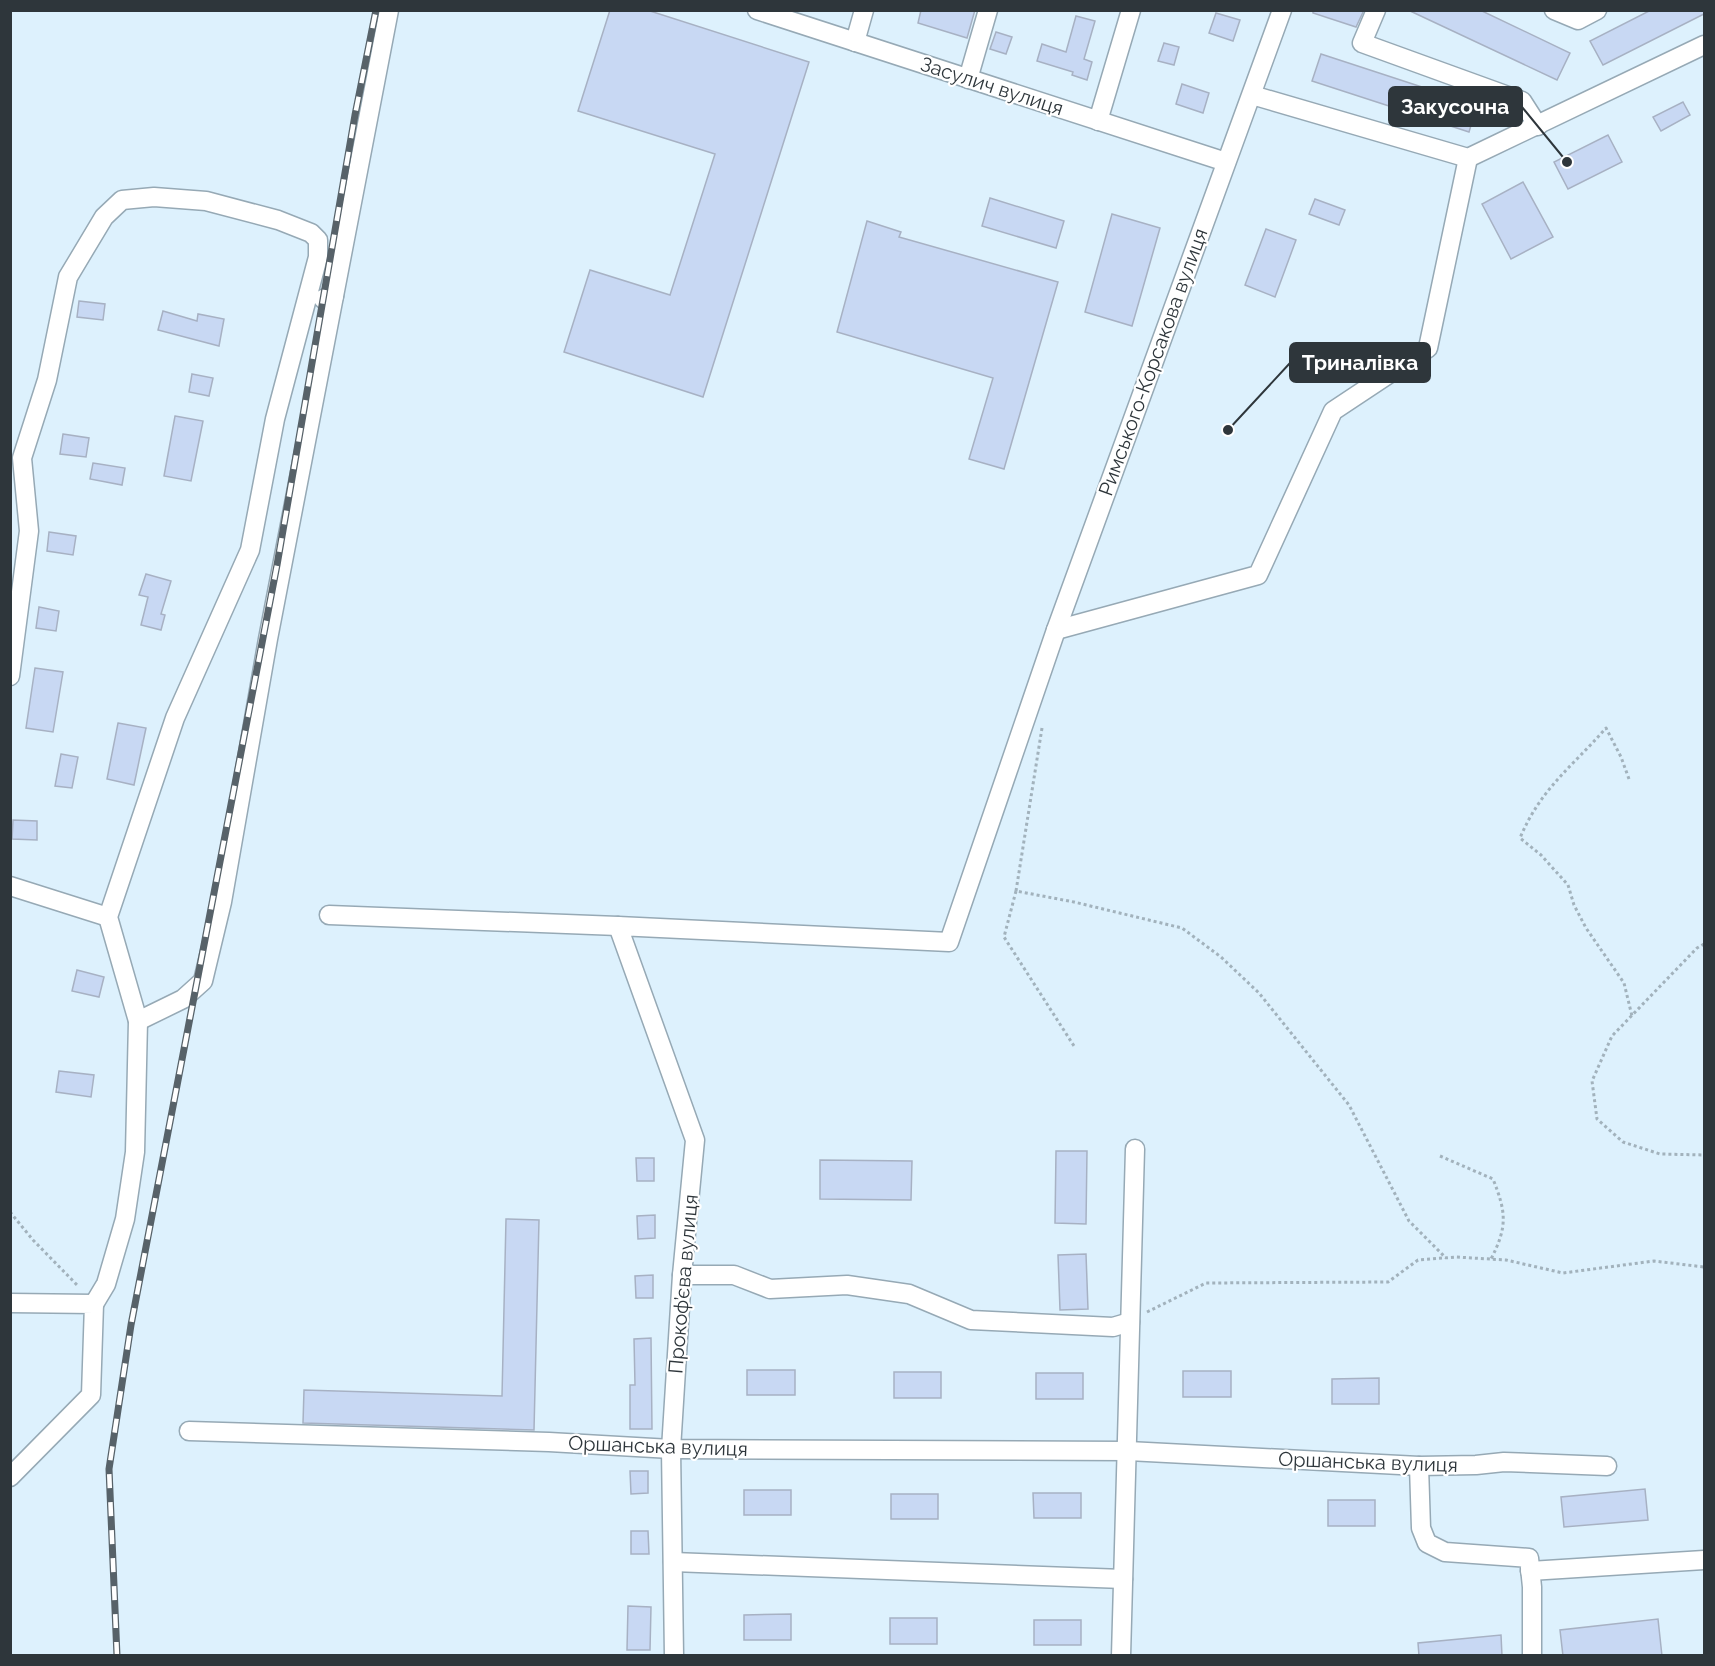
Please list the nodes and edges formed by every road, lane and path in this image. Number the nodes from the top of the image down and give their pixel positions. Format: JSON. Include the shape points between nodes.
{"nodes":[{"id":1,"x":389,"y":10,"type":"edge"},
{"id":2,"x":757,"y":10,"type":"edge"},
{"id":3,"x":864,"y":10,"type":"edge"},
{"id":4,"x":988,"y":10,"type":"edge"},
{"id":5,"x":1131,"y":10,"type":"edge"},
{"id":6,"x":1282,"y":10,"type":"edge"},
{"id":7,"x":1376,"y":10,"type":"edge"},
{"id":8,"x":1554,"y":10,"type":"edge"},
{"id":9,"x":1597,"y":10,"type":"edge"},
{"id":10,"x":855,"y":42,"type":"junction"},
{"id":11,"x":1704,"y":45,"type":"edge"},
{"id":12,"x":968,"y":79,"type":"junction"},
{"id":13,"x":1252,"y":95,"type":"junction"},
{"id":14,"x":1098,"y":121,"type":"junction"},
{"id":15,"x":1538,"y":126,"type":"junction"},
{"id":16,"x":1468,"y":158,"type":"junction"},
{"id":17,"x":1226,"y":162,"type":"junction"},
{"id":18,"x":334,"y":296,"type":"junction"},
{"id":19,"x":307,"y":304,"type":"junction"},
{"id":20,"x":1056,"y":630,"type":"junction"},
{"id":21,"x":10,"y":676,"type":"edge"},
{"id":22,"x":1044,"y":719,"type":"dead end"},
{"id":23,"x":1629,"y":779,"type":"dead end"},
{"id":24,"x":10,"y":886,"type":"edge"},
{"id":25,"x":1016,"y":891,"type":"junction"},
{"id":26,"x":329,"y":915,"type":"dead end"},
{"id":27,"x":108,"y":917,"type":"junction"},
{"id":28,"x":618,"y":926,"type":"junction"},
{"id":29,"x":1704,"y":944,"type":"edge"},
{"id":30,"x":1632,"y":1016,"type":"junction"},
{"id":31,"x":138,"y":1021,"type":"junction"},
{"id":32,"x":1074,"y":1046,"type":"dead end"},
{"id":33,"x":1135,"y":1149,"type":"dead end"},
{"id":34,"x":1704,"y":1155,"type":"edge"},
{"id":35,"x":1440,"y":1156,"type":"dead end"},
{"id":36,"x":10,"y":1212,"type":"edge"},
{"id":37,"x":1446,"y":1258,"type":"junction"},
{"id":38,"x":1491,"y":1259,"type":"junction"},
{"id":39,"x":1704,"y":1267,"type":"edge"},
{"id":40,"x":682,"y":1275,"type":"junction"},
{"id":41,"x":10,"y":1303,"type":"edge"},
{"id":42,"x":94,"y":1304,"type":"junction"},
{"id":43,"x":1130,"y":1322,"type":"junction"},
{"id":44,"x":189,"y":1431,"type":"dead end"},
{"id":45,"x":670,"y":1449,"type":"junction"},
{"id":46,"x":1128,"y":1451,"type":"junction"},
{"id":47,"x":1419,"y":1466,"type":"junction"},
{"id":48,"x":1607,"y":1466,"type":"dead end"},
{"id":49,"x":10,"y":1477,"type":"edge"},
{"id":50,"x":1704,"y":1560,"type":"edge"},
{"id":51,"x":673,"y":1562,"type":"junction"},
{"id":52,"x":1530,"y":1571,"type":"junction"},
{"id":53,"x":1123,"y":1579,"type":"junction"},
{"id":54,"x":674,"y":1656,"type":"edge"},
{"id":55,"x":1121,"y":1656,"type":"edge"},
{"id":56,"x":1532,"y":1656,"type":"edge"}],
"edges":[{"from":1,"to":18,"type":"street"},
{"from":2,"to":10,"type":"street","name":"Засулич вулиця"},
{"from":3,"to":10,"type":"street"},
{"from":4,"to":12,"type":"street"},
{"from":5,"to":14,"type":"street"},
{"from":6,"to":13,"type":"street","name":"Римського-Корсакова вулиця"},
{"from":7,"to":15,"type":"street","via":[[1362,43],[1522,101]]},
{"from":8,"to":9,"type":"street","via":[[1578,20]]},
{"from":10,"to":12,"type":"street","name":"Засулич вулиця"},
{"from":11,"to":15,"type":"street"},
{"from":12,"to":14,"type":"street","name":"Засулич вулиця"},
{"from":13,"to":16,"type":"street"},
{"from":13,"to":17,"type":"street","name":"Римського-Корсакова вулиця"},
{"from":14,"to":17,"type":"street","name":"Засулич вулиця"},
{"from":15,"to":16,"type":"street"},
{"from":16,"to":20,"type":"street","via":[[1428,348],[1334,411],[1258,575]]},
{"from":17,"to":20,"type":"street","name":"Римського-Корсакова вулиця"},
{"from":18,"to":19,"type":"street"},
{"from":18,"to":31,"type":"street","via":[[222,902],[203,981],[183,999]]},
{"from":19,"to":21,"type":"street","via":[[318,257],[318,240],[311,233],[206,201],[154,197],[122,200],[104,217],[68,276],[47,380],[22,458],[29,531]]},
{"from":19,"to":27,"type":"street","via":[[275,419],[250,550],[175,718]]},
{"from":20,"to":28,"type":"street","name":"Римського-Корсакова вулиця","via":[[949,942]]},
{"from":22,"to":25,"type":"path"},
{"from":23,"to":30,"type":"path","via":[[1606,728],[1561,773],[1532,811],[1520,838],[1568,885],[1586,928],[1624,983]]},
{"from":24,"to":27,"type":"street"},
{"from":25,"to":32,"type":"path","via":[[1004,937]]},
{"from":25,"to":37,"type":"path","via":[[1182,928],[1221,957],[1259,993],[1349,1105],[1409,1221]]},
{"from":26,"to":28,"type":"street"},
{"from":27,"to":31,"type":"street"},
{"from":28,"to":40,"type":"street","name":"Прокоф’єва вулиця","via":[[695,1140]]},
{"from":29,"to":30,"type":"path"},
{"from":30,"to":34,"type":"path","via":[[1611,1036],[1592,1081],[1598,1119],[1623,1142],[1660,1154]]},
{"from":31,"to":42,"type":"street","via":[[135,1152],[125,1219],[106,1284]]},
{"from":33,"to":43,"type":"street"},
{"from":35,"to":38,"type":"path","via":[[1493,1179],[1504,1206],[1501,1238]]},
{"from":36,"to":42,"type":"path"},
{"from":37,"to":38,"type":"path"},
{"from":37,"to":43,"type":"path","via":[[1418,1260],[1388,1282],[1206,1283]]},
{"from":38,"to":39,"type":"path","via":[[1563,1274],[1654,1261]]},
{"from":40,"to":43,"type":"street","via":[[734,1275],[770,1289],[847,1285],[909,1294],[971,1320],[1113,1327]]},
{"from":40,"to":45,"type":"street","name":"Прокоф’єва вулиця"},
{"from":41,"to":42,"type":"street"},
{"from":42,"to":49,"type":"street","via":[[91,1395]]},
{"from":43,"to":46,"type":"street"},
{"from":44,"to":45,"type":"street","name":"Оршанська вулиця"},
{"from":45,"to":46,"type":"street","name":"Оршанська вулиця"},
{"from":45,"to":51,"type":"street","name":"Прокоф’єва вулиця"},
{"from":46,"to":47,"type":"street","name":"Оршанська вулиця"},
{"from":46,"to":53,"type":"street"},
{"from":47,"to":48,"type":"street","name":"Оршанська вулиця","via":[[1504,1462]]},
{"from":47,"to":52,"type":"street","via":[[1421,1528],[1427,1543],[1445,1552],[1529,1558]]},
{"from":50,"to":52,"type":"street"},
{"from":51,"to":53,"type":"street"},
{"from":51,"to":54,"type":"street","name":"Прокоф’єва вулиця"},
{"from":52,"to":56,"type":"street"},
{"from":53,"to":55,"type":"street"}]}
